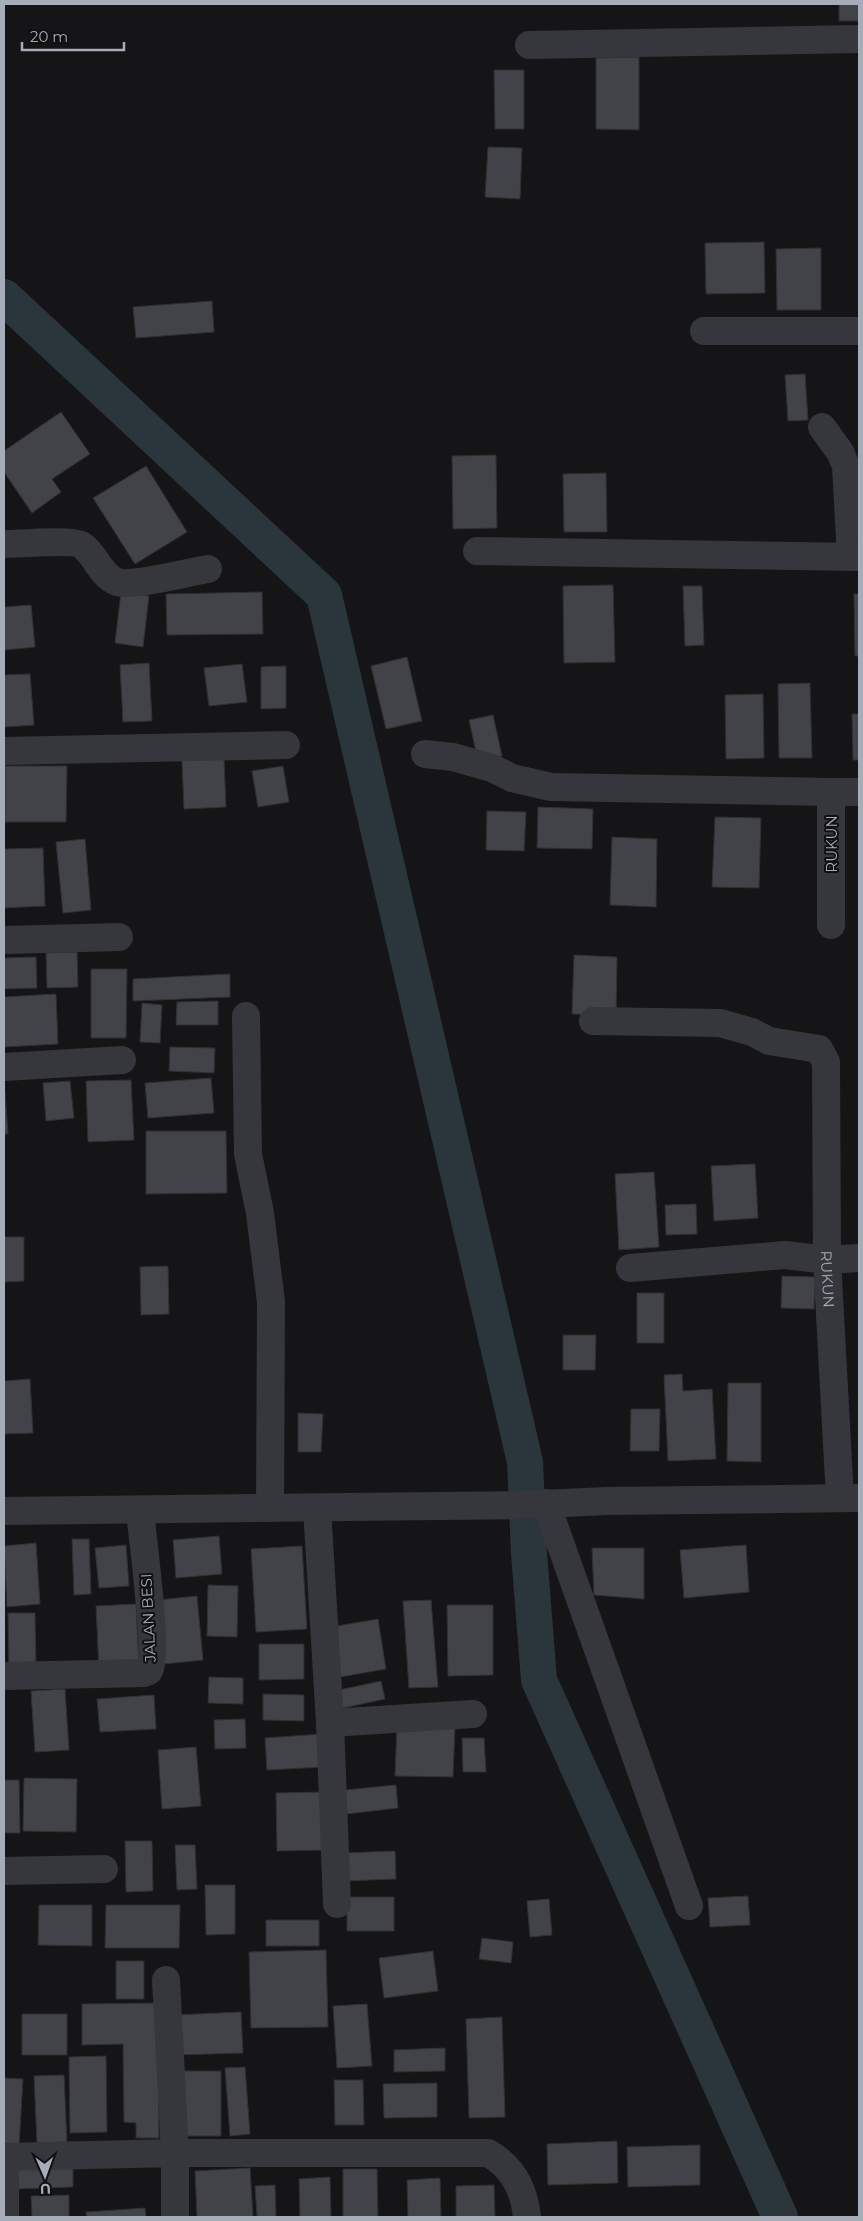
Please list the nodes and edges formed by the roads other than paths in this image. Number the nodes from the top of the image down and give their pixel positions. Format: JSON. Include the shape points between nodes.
{"nodes":[{"id":1,"x":859,"y":39,"type":"edge"},
{"id":2,"x":529,"y":45,"type":"dead end"},
{"id":3,"x":704,"y":331,"type":"dead end"},
{"id":4,"x":859,"y":331,"type":"edge"},
{"id":5,"x":822,"y":427,"type":"dead end"},
{"id":6,"x":4,"y":544,"type":"edge"},
{"id":7,"x":477,"y":551,"type":"dead end"},
{"id":8,"x":855,"y":557,"type":"edge"},
{"id":9,"x":208,"y":569,"type":"dead end"},
{"id":10,"x":286,"y":745,"type":"dead end"},
{"id":11,"x":4,"y":751,"type":"edge"},
{"id":12,"x":424,"y":754,"type":"dead end"},
{"id":13,"x":831,"y":792,"type":"junction"},
{"id":14,"x":859,"y":792,"type":"edge"},
{"id":15,"x":831,"y":925,"type":"dead end"},
{"id":16,"x":119,"y":937,"type":"dead end"},
{"id":17,"x":4,"y":940,"type":"edge"},
{"id":18,"x":246,"y":1016,"type":"dead end"},
{"id":19,"x":593,"y":1021,"type":"dead end"},
{"id":20,"x":122,"y":1060,"type":"dead end"},
{"id":21,"x":4,"y":1068,"type":"edge"},
{"id":22,"x":859,"y":1258,"type":"edge"},
{"id":23,"x":827,"y":1260,"type":"junction"},
{"id":24,"x":630,"y":1268,"type":"dead end"},
{"id":25,"x":850,"y":1498,"type":"edge"},
{"id":26,"x":536,"y":1504,"type":"junction"},
{"id":27,"x":270,"y":1508,"type":"junction"},
{"id":28,"x":317,"y":1508,"type":"junction"},
{"id":29,"x":140,"y":1510,"type":"junction"},
{"id":30,"x":4,"y":1511,"type":"edge"},
{"id":31,"x":4,"y":1676,"type":"edge"},
{"id":32,"x":473,"y":1714,"type":"dead end"},
{"id":33,"x":330,"y":1723,"type":"junction"},
{"id":34,"x":104,"y":1869,"type":"dead end"},
{"id":35,"x":4,"y":1871,"type":"edge"},
{"id":36,"x":337,"y":1904,"type":"dead end"},
{"id":37,"x":689,"y":1906,"type":"dead end"},
{"id":38,"x":166,"y":1980,"type":"dead end"},
{"id":39,"x":175,"y":2154,"type":"junction"},
{"id":40,"x":4,"y":2156,"type":"edge"},
{"id":41,"x":5,"y":2217,"type":"edge"},
{"id":42,"x":175,"y":2217,"type":"edge"},
{"id":43,"x":527,"y":2217,"type":"edge"}],
"edges":[{"from":1,"to":2,"type":"street"},
{"from":3,"to":4,"type":"street"},
{"from":5,"to":8,"type":"street","via":[[846,466]]},
{"from":6,"to":9,"type":"street","via":[[75,542],[88,550],[108,577],[118,582],[131,583]]},
{"from":7,"to":8,"type":"street"},
{"from":10,"to":11,"type":"street"},
{"from":12,"to":13,"type":"street","via":[[452,757],[492,768],[512,778],[551,787]]},
{"from":13,"to":14,"type":"street"},
{"from":13,"to":15,"type":"street","name":"RUKUN"},
{"from":16,"to":17,"type":"street"},
{"from":18,"to":27,"type":"street","via":[[248,1154],[260,1213],[271,1302]]},
{"from":19,"to":23,"type":"street","name":"RUKUN","via":[[720,1023],[752,1032],[769,1041],[819,1049],[826,1062]]},
{"from":20,"to":21,"type":"street"},
{"from":22,"to":23,"type":"street"},
{"from":23,"to":24,"type":"street","via":[[785,1255]]},
{"from":23,"to":25,"type":"street","name":"RUKUN"},
{"from":25,"to":26,"type":"street"},
{"from":26,"to":28,"type":"street"},
{"from":26,"to":37,"type":"street"},
{"from":27,"to":28,"type":"street"},
{"from":27,"to":29,"type":"street"},
{"from":28,"to":33,"type":"street"},
{"from":29,"to":30,"type":"street"},
{"from":29,"to":31,"type":"street","name":"JALAN BESI","via":[[150,1616],[152,1658],[149,1671]]},
{"from":32,"to":33,"type":"street"},
{"from":33,"to":36,"type":"street"},
{"from":34,"to":35,"type":"street"},
{"from":38,"to":39,"type":"street"},
{"from":39,"to":40,"type":"street"},
{"from":39,"to":42,"type":"street"},
{"from":39,"to":43,"type":"street","via":[[488,2153],[502,2161],[515,2177]]},
{"from":40,"to":41,"type":"street"}]}
